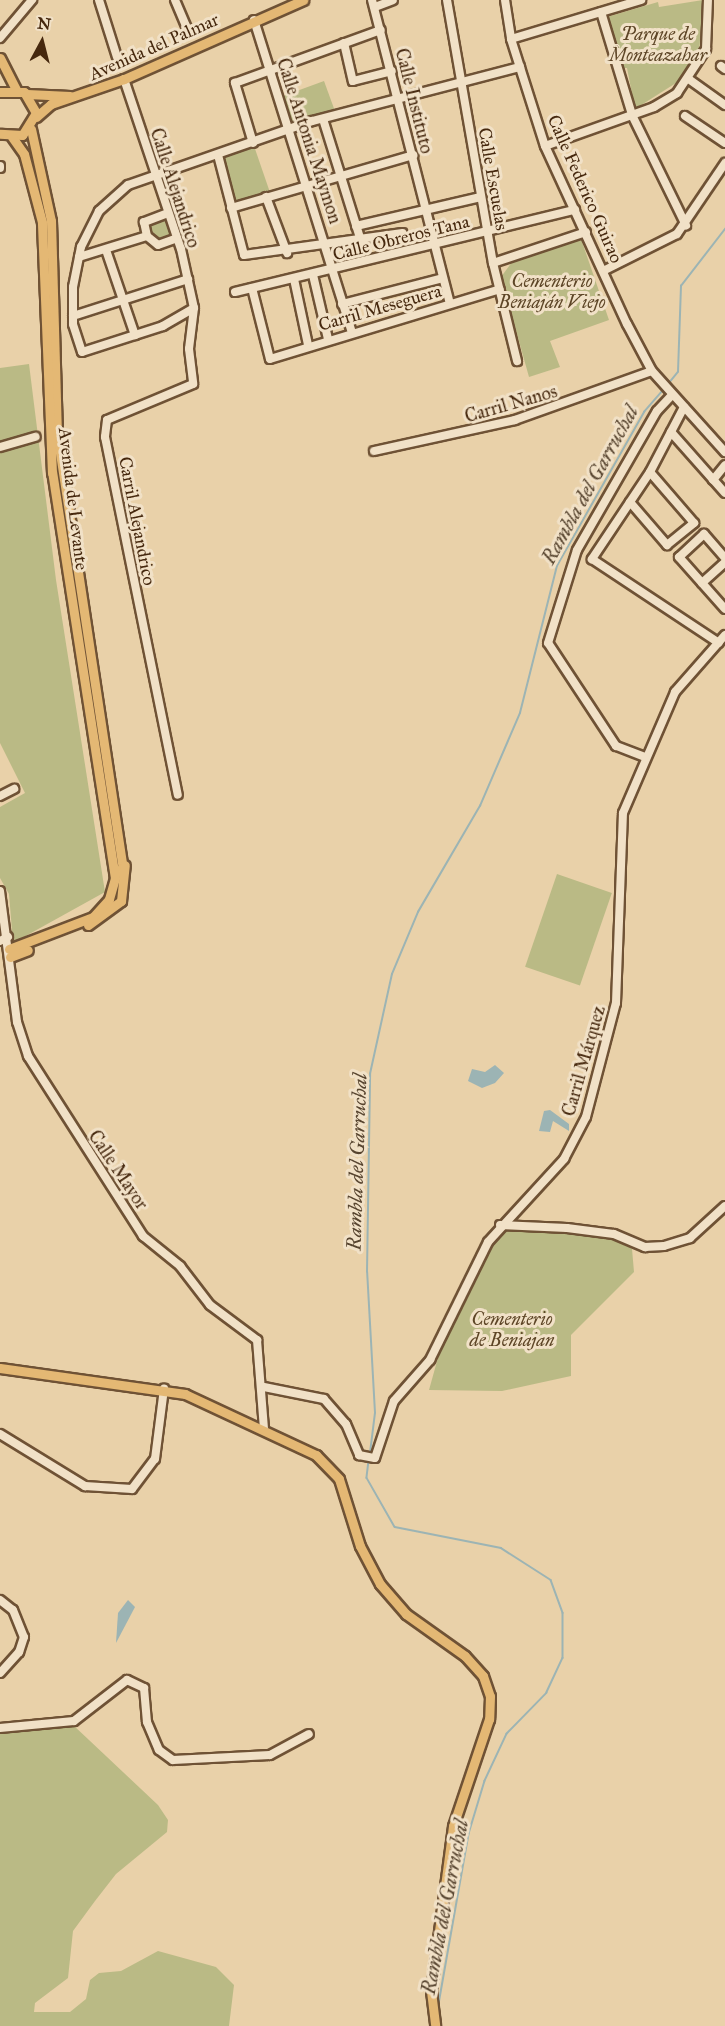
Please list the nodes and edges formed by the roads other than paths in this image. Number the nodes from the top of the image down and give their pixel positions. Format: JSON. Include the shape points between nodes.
{"nodes":[{"id":1,"x":32,"y":0,"type":"edge"},
{"id":2,"x":99,"y":0,"type":"edge"},
{"id":3,"x":176,"y":0,"type":"edge"},
{"id":4,"x":303,"y":0,"type":"edge"},
{"id":5,"x":393,"y":0,"type":"edge"},
{"id":6,"x":447,"y":0,"type":"edge"},
{"id":7,"x":505,"y":0,"type":"edge"},
{"id":8,"x":641,"y":0,"type":"edge"},
{"id":9,"x":708,"y":0,"type":"edge"},
{"id":10,"x":374,"y":4,"type":"edge"},
{"id":11,"x":601,"y":12,"type":"junction"},
{"id":12,"x":254,"y":20,"type":"junction"},
{"id":13,"x":187,"y":28,"type":"dead end"},
{"id":14,"x":381,"y":30,"type":"junction"},
{"id":15,"x":0,"y":38,"type":"edge"},
{"id":16,"x":511,"y":39,"type":"junction"},
{"id":17,"x":344,"y":43,"type":"junction"},
{"id":18,"x":117,"y":57,"type":"dead end"},
{"id":19,"x":0,"y":58,"type":"edge"},
{"id":20,"x":520,"y":67,"type":"junction"},
{"id":21,"x":270,"y":68,"type":"junction"},
{"id":22,"x":392,"y":71,"type":"junction"},
{"id":23,"x":124,"y":80,"type":"junction"},
{"id":24,"x":690,"y":80,"type":"junction"},
{"id":25,"x":461,"y":83,"type":"junction"},
{"id":26,"x":16,"y":89,"type":"junction"},
{"id":27,"x":0,"y":92,"type":"edge"},
{"id":28,"x":27,"y":94,"type":"junction"},
{"id":29,"x":84,"y":95,"type":"junction"},
{"id":30,"x":398,"y":99,"type":"junction"},
{"id":31,"x":725,"y":105,"type":"edge"},
{"id":32,"x":632,"y":116,"type":"junction"},
{"id":33,"x":685,"y":116,"type":"dead end"},
{"id":34,"x":36,"y":117,"type":"junction"},
{"id":35,"x":323,"y":119,"type":"junction"},
{"id":36,"x":31,"y":129,"type":"junction"},
{"id":37,"x":289,"y":129,"type":"junction"},
{"id":38,"x":4,"y":135,"type":"edge"},
{"id":39,"x":253,"y":143,"type":"junction"},
{"id":40,"x":725,"y":143,"type":"edge"},
{"id":41,"x":545,"y":146,"type":"junction"},
{"id":42,"x":218,"y":155,"type":"junction"},
{"id":43,"x":413,"y":155,"type":"junction"},
{"id":44,"x":725,"y":163,"type":"edge"},
{"id":45,"x":340,"y":175,"type":"junction"},
{"id":46,"x":154,"y":176,"type":"junction"},
{"id":47,"x":307,"y":185,"type":"junction"},
{"id":48,"x":266,"y":197,"type":"junction"},
{"id":49,"x":481,"y":197,"type":"junction"},
{"id":50,"x":231,"y":208,"type":"junction"},
{"id":51,"x":426,"y":209,"type":"junction"},
{"id":52,"x":575,"y":210,"type":"junction"},
{"id":53,"x":168,"y":213,"type":"junction"},
{"id":54,"x":686,"y":225,"type":"junction"},
{"id":55,"x":356,"y":226,"type":"junction"},
{"id":56,"x":488,"y":231,"type":"junction"},
{"id":57,"x":585,"y":232,"type":"junction"},
{"id":58,"x":402,"y":233,"type":"dead end"},
{"id":59,"x":147,"y":236,"type":"junction"},
{"id":60,"x":177,"y":238,"type":"junction"},
{"id":61,"x":361,"y":241,"type":"junction"},
{"id":62,"x":435,"y":244,"type":"junction"},
{"id":63,"x":326,"y":246,"type":"junction"},
{"id":64,"x":106,"y":250,"type":"junction"},
{"id":65,"x":287,"y":253,"type":"junction"},
{"id":66,"x":79,"y":257,"type":"junction"},
{"id":67,"x":494,"y":263,"type":"junction"},
{"id":68,"x":605,"y":270,"type":"junction"},
{"id":69,"x":332,"y":271,"type":"junction"},
{"id":70,"x":313,"y":275,"type":"junction"},
{"id":71,"x":443,"y":278,"type":"junction"},
{"id":72,"x":188,"y":279,"type":"junction"},
{"id":73,"x":294,"y":279,"type":"junction"},
{"id":74,"x":252,"y":288,"type":"junction"},
{"id":75,"x":500,"y":289,"type":"junction"},
{"id":76,"x":235,"y":292,"type":"dead end"},
{"id":77,"x":122,"y":301,"type":"junction"},
{"id":78,"x":450,"y":303,"type":"junction"},
{"id":79,"x":342,"y":304,"type":"junction"},
{"id":80,"x":194,"y":308,"type":"junction"},
{"id":81,"x":74,"y":316,"type":"junction"},
{"id":82,"x":352,"y":333,"type":"junction"},
{"id":83,"x":135,"y":335,"type":"junction"},
{"id":84,"x":328,"y":339,"type":"junction"},
{"id":85,"x":308,"y":345,"type":"junction"},
{"id":86,"x":518,"y":361,"type":"dead end"},
{"id":87,"x":652,"y":371,"type":"junction"},
{"id":88,"x":672,"y":395,"type":"junction"},
{"id":89,"x":684,"y":407,"type":"junction"},
{"id":90,"x":671,"y":432,"type":"junction"},
{"id":91,"x":36,"y":437,"type":"dead end"},
{"id":92,"x":0,"y":447,"type":"edge"},
{"id":93,"x":374,"y":451,"type":"dead end"},
{"id":94,"x":725,"y":452,"type":"edge"},
{"id":95,"x":725,"y":465,"type":"edge"},
{"id":96,"x":650,"y":472,"type":"junction"},
{"id":97,"x":713,"y":480,"type":"junction"},
{"id":98,"x":725,"y":493,"type":"edge"},
{"id":99,"x":630,"y":502,"type":"junction"},
{"id":100,"x":725,"y":558,"type":"edge"},
{"id":101,"x":725,"y":562,"type":"edge"},
{"id":102,"x":702,"y":583,"type":"junction"},
{"id":103,"x":725,"y":609,"type":"edge"},
{"id":104,"x":725,"y":636,"type":"edge"},
{"id":105,"x":719,"y":643,"type":"junction"},
{"id":106,"x":645,"y":757,"type":"junction"},
{"id":107,"x":14,"y":789,"type":"dead end"},
{"id":108,"x":178,"y":795,"type":"dead end"},
{"id":109,"x":0,"y":796,"type":"edge"},
{"id":110,"x":118,"y":840,"type":"junction"},
{"id":111,"x":114,"y":868,"type":"junction"},
{"id":112,"x":0,"y":892,"type":"edge"},
{"id":113,"x":8,"y":937,"type":"junction"},
{"id":114,"x":0,"y":941,"type":"edge"},
{"id":115,"x":10,"y":953,"type":"junction"},
{"id":116,"x":725,"y":1206,"type":"edge"},
{"id":117,"x":500,"y":1225,"type":"junction"},
{"id":118,"x":0,"y":1368,"type":"edge"},
{"id":119,"x":264,"y":1387,"type":"junction"},
{"id":120,"x":164,"y":1389,"type":"junction"},
{"id":121,"x":264,"y":1429,"type":"junction"},
{"id":122,"x":0,"y":1434,"type":"edge"},
{"id":123,"x":0,"y":1600,"type":"edge"},
{"id":124,"x":0,"y":1673,"type":"edge"},
{"id":125,"x":0,"y":1728,"type":"edge"},
{"id":126,"x":309,"y":1734,"type":"dead end"},
{"id":127,"x":435,"y":2026,"type":"edge"}],
"edges":[{"from":1,"to":15,"type":"street"},
{"from":2,"to":18,"type":"street"},
{"from":3,"to":13,"type":"street"},
{"from":4,"to":12,"type":"main road","name":"Avenida del Palmar"},
{"from":5,"to":10,"type":"street"},
{"from":6,"to":25,"type":"street","name":"Calle Escuelas"},
{"from":7,"to":16,"type":"street","name":"Calle Federico Guirao"},
{"from":8,"to":11,"type":"street"},
{"from":9,"to":24,"type":"street","via":[[708,40]]},
{"from":10,"to":14,"type":"street","name":"Calle Instituto"},
{"from":11,"to":16,"type":"street"},
{"from":11,"to":32,"type":"street"},
{"from":12,"to":21,"type":"street","name":"Calle Antonia Maymon"},
{"from":12,"to":23,"type":"main road","name":"Avenida del Palmar"},
{"from":14,"to":17,"type":"street"},
{"from":14,"to":22,"type":"street","name":"Calle Instituto"},
{"from":16,"to":20,"type":"street","name":"Calle Federico Guirao"},
{"from":17,"to":21,"type":"street"},
{"from":17,"to":22,"type":"street","via":[[353,81]]},
{"from":19,"to":26,"type":"main road"},
{"from":20,"to":25,"type":"street"},
{"from":20,"to":41,"type":"street","name":"Calle Federico Guirao"},
{"from":21,"to":37,"type":"street","name":"Calle Antonia Maymon"},
{"from":21,"to":39,"type":"street","via":[[235,83]]},
{"from":22,"to":30,"type":"street","name":"Calle Instituto"},
{"from":23,"to":29,"type":"main road","name":"Avenida del Palmar"},
{"from":23,"to":46,"type":"street","name":"Calle Alejandrico"},
{"from":24,"to":31,"type":"street"},
{"from":24,"to":32,"type":"street","via":[[662,104]]},
{"from":25,"to":30,"type":"street"},
{"from":25,"to":49,"type":"street","name":"Calle Escuelas"},
{"from":26,"to":27,"type":"main road"},
{"from":26,"to":28,"type":"main road"},
{"from":28,"to":29,"type":"main road","name":"Avenida del Palmar"},
{"from":28,"to":34,"type":"main road"},
{"from":29,"to":34,"type":"main road","name":"Avenida del Palmar","via":[[51,104]]},
{"from":30,"to":35,"type":"street"},
{"from":30,"to":43,"type":"street","name":"Calle Instituto"},
{"from":32,"to":41,"type":"street"},
{"from":32,"to":54,"type":"street"},
{"from":33,"to":40,"type":"street"},
{"from":34,"to":36,"type":"main road"},
{"from":35,"to":37,"type":"street"},
{"from":35,"to":45,"type":"street"},
{"from":36,"to":38,"type":"main road"},
{"from":36,"to":110,"type":"main road","name":"Avenida de Levante","via":[[51,221],[62,482]]},
{"from":37,"to":39,"type":"street"},
{"from":37,"to":47,"type":"street","name":"Calle Antonia Maymon"},
{"from":38,"to":111,"type":"main road","name":"Avenida de Levante","via":[[24,154],[42,222],[52,473]]},
{"from":39,"to":42,"type":"street"},
{"from":41,"to":52,"type":"street","name":"Calle Federico Guirao"},
{"from":42,"to":46,"type":"street"},
{"from":42,"to":50,"type":"street"},
{"from":43,"to":45,"type":"street"},
{"from":43,"to":51,"type":"street","name":"Calle Instituto"},
{"from":44,"to":54,"type":"street"},
{"from":45,"to":47,"type":"street"},
{"from":45,"to":55,"type":"street"},
{"from":46,"to":53,"type":"street","name":"Calle Alejandrico"},
{"from":46,"to":66,"type":"street","via":[[128,185],[99,212]]},
{"from":47,"to":48,"type":"street"},
{"from":47,"to":63,"type":"street","name":"Calle Antonia Maymon"},
{"from":48,"to":50,"type":"street"},
{"from":48,"to":65,"type":"street"},
{"from":49,"to":51,"type":"street"},
{"from":49,"to":56,"type":"street","name":"Calle Escuelas"},
{"from":50,"to":65,"type":"street","via":[[244,255]]},
{"from":51,"to":55,"type":"street"},
{"from":51,"to":62,"type":"street","name":"Calle Instituto"},
{"from":52,"to":56,"type":"street","name":"Calle Obreros Tana"},
{"from":52,"to":57,"type":"street","name":"Calle Federico Guirao"},
{"from":53,"to":59,"type":"street","via":[[144,222]]},
{"from":53,"to":60,"type":"street","name":"Calle Alejandrico"},
{"from":54,"to":68,"type":"street","via":[[664,244]]},
{"from":55,"to":61,"type":"street"},
{"from":56,"to":62,"type":"street","name":"Calle Obreros Tana"},
{"from":56,"to":67,"type":"street","name":"Calle Escuelas"},
{"from":57,"to":67,"type":"street"},
{"from":57,"to":68,"type":"street","name":"Calle Federico Guirao"},
{"from":58,"to":61,"type":"street"},
{"from":59,"to":60,"type":"street","via":[[158,245]]},
{"from":59,"to":64,"type":"street"},
{"from":60,"to":72,"type":"street","name":"Calle Alejandrico"},
{"from":61,"to":63,"type":"street"},
{"from":62,"to":69,"type":"street","name":"Calle Obreros Tana"},
{"from":62,"to":71,"type":"street","name":"Calle Instituto"},
{"from":63,"to":65,"type":"street"},
{"from":63,"to":69,"type":"street","name":"Calle Antonia Maymon"},
{"from":64,"to":66,"type":"street"},
{"from":64,"to":77,"type":"street"},
{"from":66,"to":81,"type":"street"},
{"from":67,"to":75,"type":"street","name":"Calle Escuelas"},
{"from":68,"to":87,"type":"street","name":"Calle Federico Guirao"},
{"from":69,"to":70,"type":"street","name":"Calle Obreros Tana"},
{"from":69,"to":79,"type":"street","name":"Calle Antonia Maymon"},
{"from":70,"to":73,"type":"street","name":"Calle Obreros Tana"},
{"from":70,"to":84,"type":"street"},
{"from":71,"to":78,"type":"street","name":"Calle Instituto"},
{"from":71,"to":79,"type":"street"},
{"from":72,"to":77,"type":"street"},
{"from":72,"to":80,"type":"street","name":"Calle Alejandrico"},
{"from":73,"to":74,"type":"street","name":"Calle Obreros Tana"},
{"from":73,"to":85,"type":"street"},
{"from":74,"to":76,"type":"street","name":"Calle Obreros Tana"},
{"from":74,"to":85,"type":"street","name":"Carril Meseguera","via":[[270,359]]},
{"from":75,"to":78,"type":"street","name":"Carril Meseguera"},
{"from":75,"to":86,"type":"street","name":"Calle Escuelas"},
{"from":77,"to":81,"type":"street"},
{"from":77,"to":83,"type":"street"},
{"from":78,"to":82,"type":"street","name":"Carril Meseguera"},
{"from":79,"to":82,"type":"street","name":"Calle Antonia Maymon"},
{"from":80,"to":83,"type":"street"},
{"from":80,"to":108,"type":"street","name":"Carril Alejandrico","via":[[189,349],[193,384],[107,420],[105,437]]},
{"from":81,"to":83,"type":"street","via":[[82,352]]},
{"from":82,"to":84,"type":"street","name":"Carril Meseguera"},
{"from":84,"to":85,"type":"street","name":"Carril Meseguera"},
{"from":87,"to":88,"type":"street","name":"Calle Federico Guirao"},
{"from":87,"to":93,"type":"street","name":"Carril Nanos","via":[[515,420]]},
{"from":88,"to":89,"type":"street","name":"Calle Federico Guirao"},
{"from":88,"to":106,"type":"street","via":[[657,411],[577,550],[548,643],[616,746]]},
{"from":89,"to":90,"type":"street"},
{"from":89,"to":94,"type":"street","name":"Calle Federico Guirao"},
{"from":90,"to":96,"type":"street"},
{"from":90,"to":97,"type":"street"},
{"from":91,"to":92,"type":"street"},
{"from":95,"to":97,"type":"street"},
{"from":96,"to":99,"type":"street"},
{"from":96,"to":99,"type":"street","via":[[694,523],[667,545]]},
{"from":97,"to":98,"type":"street"},
{"from":99,"to":105,"type":"street","via":[[592,559]]},
{"from":100,"to":102,"type":"street","via":[[704,534],[679,557]]},
{"from":101,"to":102,"type":"street"},
{"from":102,"to":103,"type":"street"},
{"from":104,"to":105,"type":"street","name":"Carril Márquez"},
{"from":105,"to":106,"type":"street","name":"Carril Márquez","via":[[675,692]]},
{"from":106,"to":117,"type":"street","name":"Carril Márquez","via":[[623,813],[616,1003],[586,1117],[564,1159]]},
{"from":107,"to":109,"type":"street"},
{"from":110,"to":111,"type":"main road","name":"Avenida de Levante","via":[[123,868],[118,872]]},
{"from":110,"to":115,"type":"main road","name":"Avenida de Levante","via":[[127,882],[116,909]]},
{"from":111,"to":115,"type":"main road","name":"Avenida de Levante","via":[[112,893],[98,913]]},
{"from":112,"to":113,"type":"street","name":"Calle Mayor"},
{"from":113,"to":114,"type":"street"},
{"from":113,"to":115,"type":"street","name":"Calle Mayor"},
{"from":115,"to":119,"type":"street","name":"Calle Mayor","via":[[20,1038],[42,1082],[143,1236],[180,1266],[210,1305],[253,1335]]},
{"from":116,"to":117,"type":"street","via":[[690,1238],[654,1246],[614,1234]]},
{"from":117,"to":119,"type":"street","name":"Carril Márquez","via":[[430,1360],[394,1401],[375,1458],[364,1459],[336,1409],[324,1399]]},
{"from":118,"to":120,"type":"main road"},
{"from":119,"to":121,"type":"street","name":"Calle Mayor"},
{"from":120,"to":121,"type":"main road"},
{"from":120,"to":122,"type":"street","via":[[155,1460],[132,1489],[85,1486]]},
{"from":121,"to":127,"type":"main road","via":[[331,1466],[380,1584],[406,1614],[465,1656],[488,1687],[489,1719],[453,1826],[433,2006]]},
{"from":123,"to":124,"type":"street","via":[[13,1610],[24,1637],[19,1652]]},
{"from":125,"to":126,"type":"street","via":[[74,1721],[127,1680],[144,1688],[147,1722],[159,1750],[173,1760],[270,1755]]}]}
